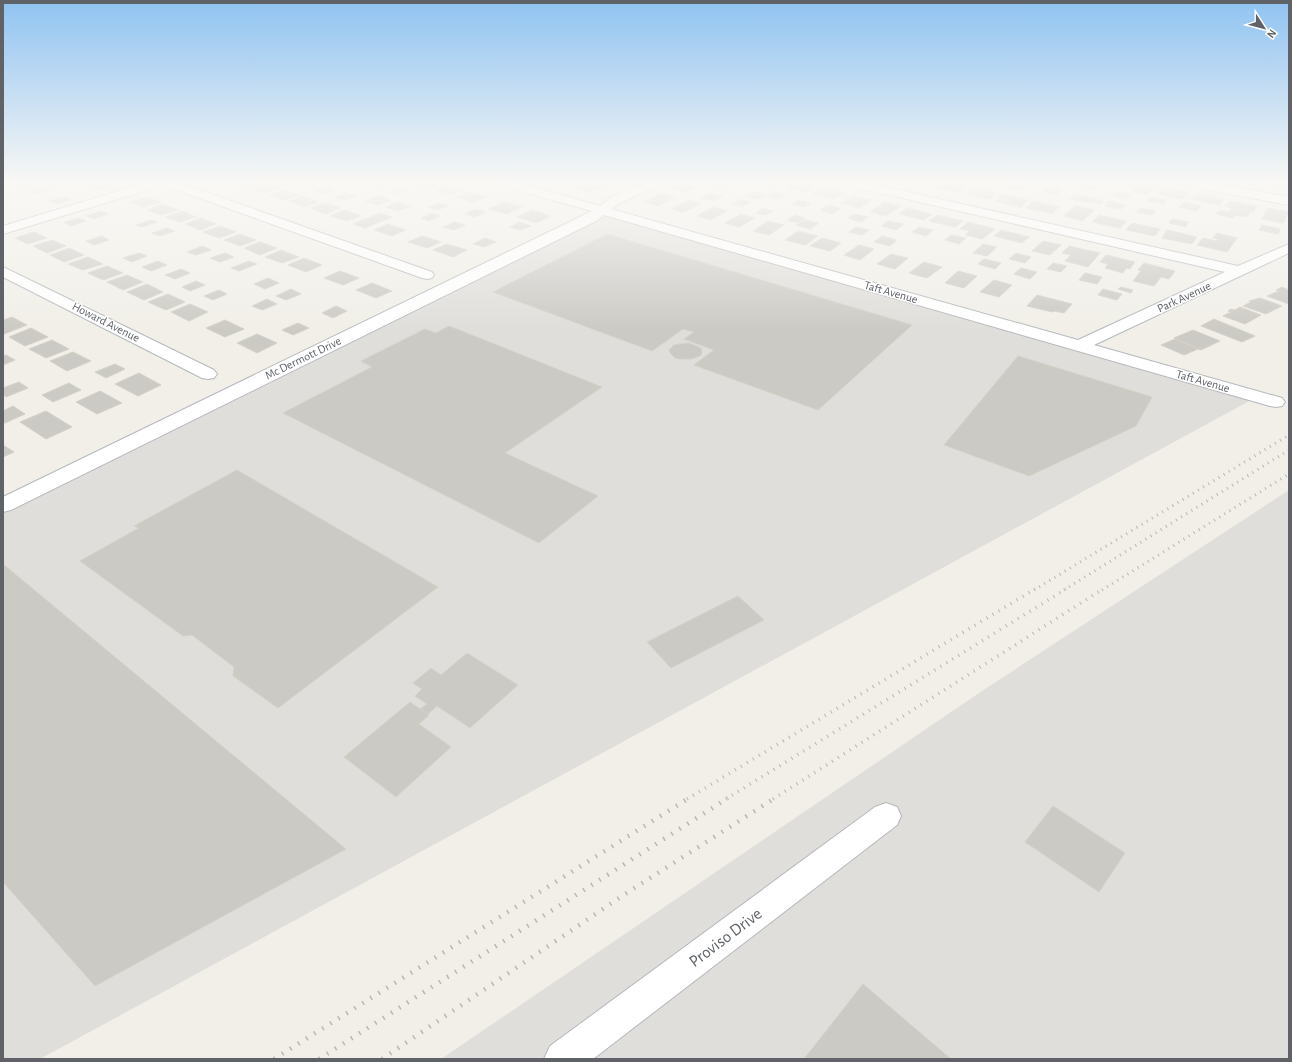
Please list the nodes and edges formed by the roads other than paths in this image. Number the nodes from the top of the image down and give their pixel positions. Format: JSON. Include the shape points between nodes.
{"nodes":[{"id":1,"x":308,"y":233,"type":"edge"},
{"id":2,"x":561,"y":233,"type":"edge"},
{"id":3,"x":682,"y":233,"type":"edge"},
{"id":4,"x":1071,"y":233,"type":"edge"},
{"id":5,"x":1289,"y":248,"type":"edge"},
{"id":6,"x":3,"y":271,"type":"edge"},
{"id":7,"x":1239,"y":271,"type":"junction"},
{"id":8,"x":427,"y":275,"type":"dead end"},
{"id":9,"x":1079,"y":346,"type":"junction"},
{"id":10,"x":208,"y":374,"type":"dead end"},
{"id":11,"x":1276,"y":402,"type":"dead end"},
{"id":12,"x":3,"y":505,"type":"edge"},
{"id":13,"x":886,"y":816,"type":"dead end"},
{"id":14,"x":563,"y":1059,"type":"edge"}],
"edges":[{"from":1,"to":8,"type":"street"},
{"from":2,"to":12,"type":"street","name":"Mc Dermott Drive"},
{"from":3,"to":9,"type":"street","name":"Taft Avenue"},
{"from":4,"to":7,"type":"street"},
{"from":5,"to":7,"type":"street","name":"Park Avenue"},
{"from":6,"to":10,"type":"street","name":"Howard Avenue"},
{"from":7,"to":9,"type":"street","name":"Park Avenue"},
{"from":9,"to":11,"type":"street","name":"Taft Avenue"},
{"from":13,"to":14,"type":"street","name":"Proviso Drive"}]}
